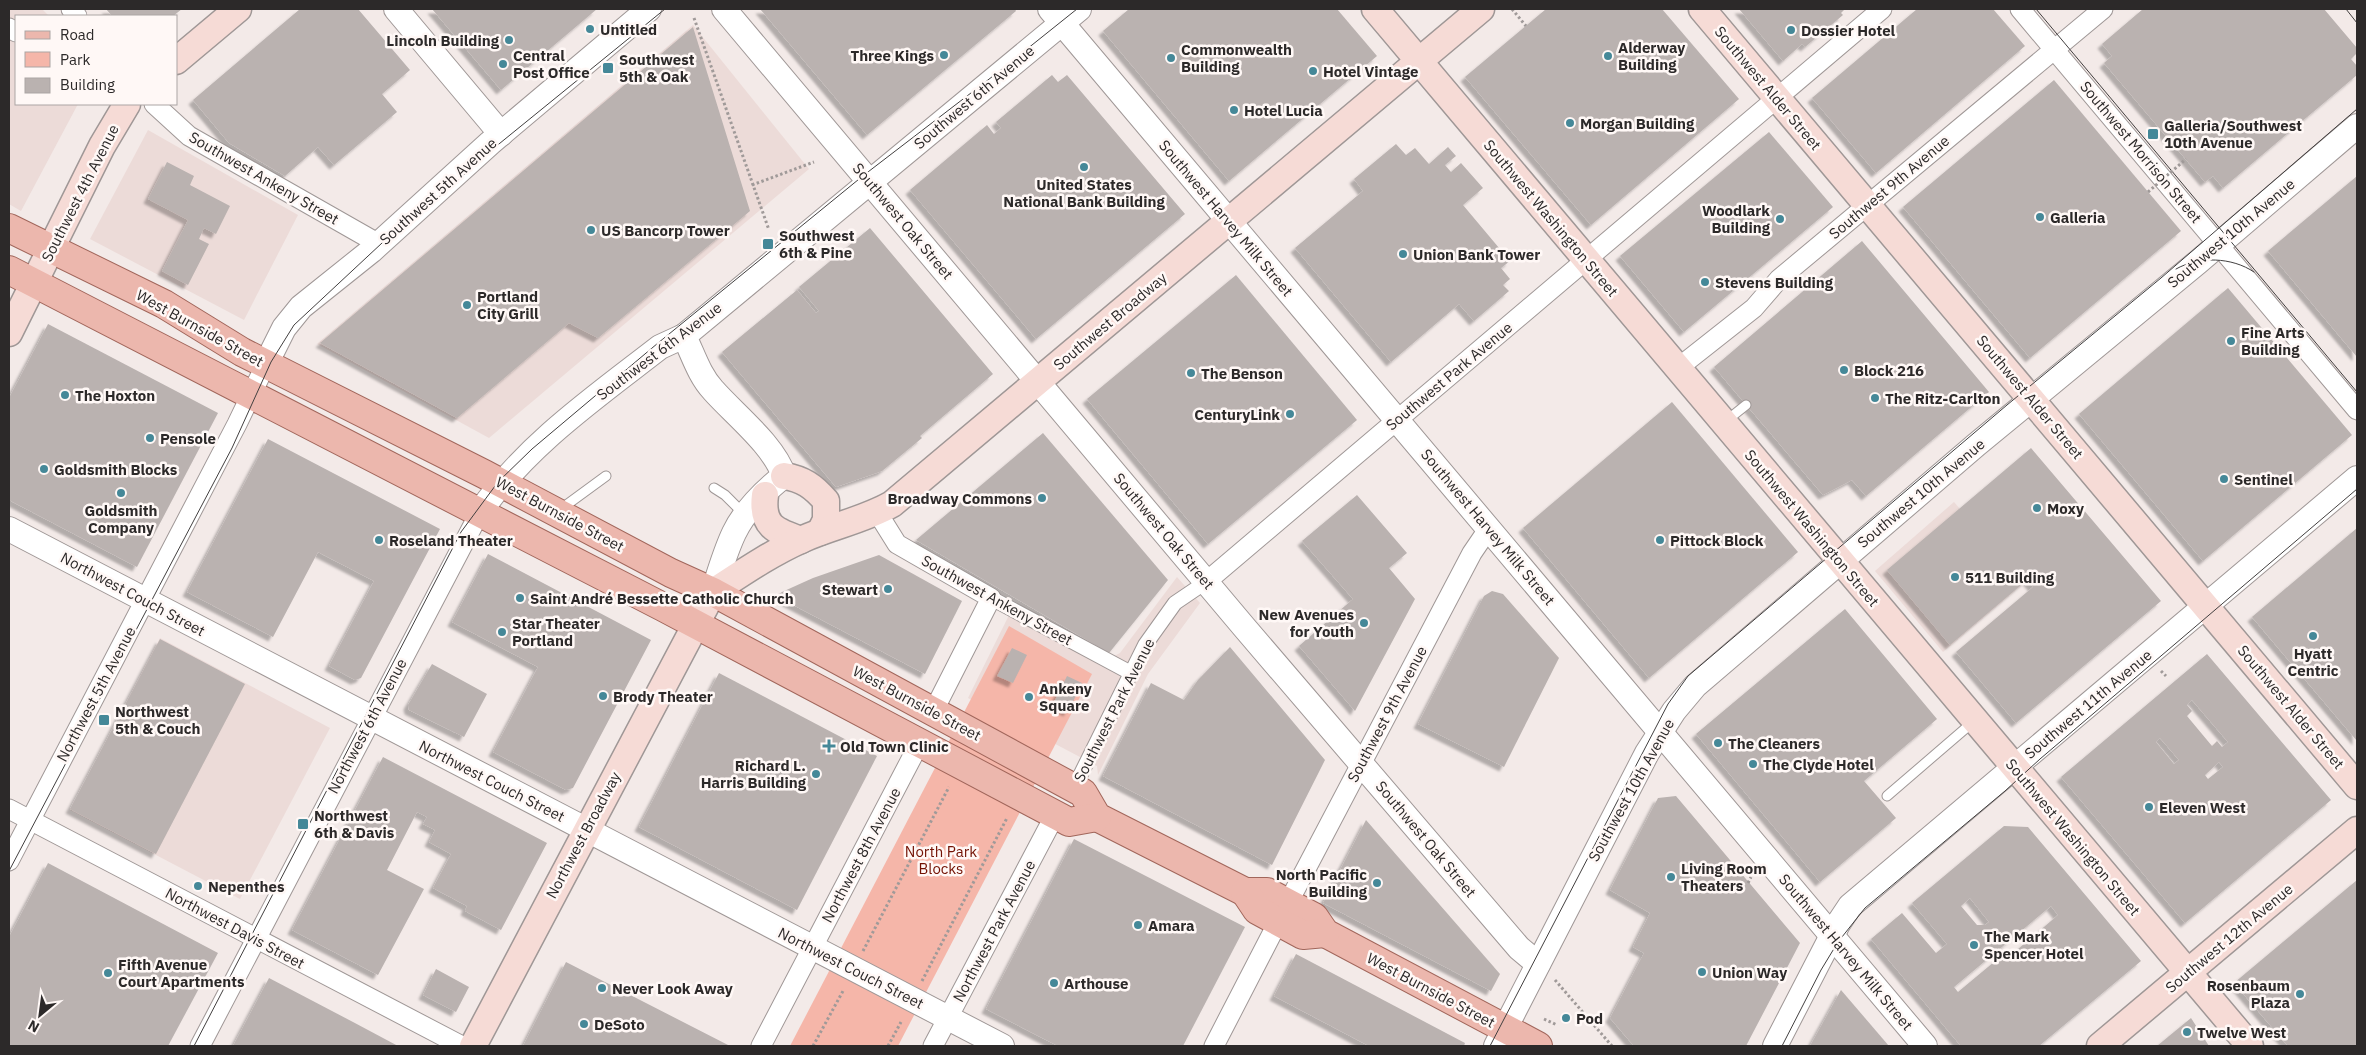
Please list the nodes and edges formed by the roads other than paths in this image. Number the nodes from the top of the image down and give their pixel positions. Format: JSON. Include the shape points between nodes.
{"nodes":[{"id":1,"x":238,"y":9,"type":"edge"},
{"id":2,"x":396,"y":9,"type":"edge"},
{"id":3,"x":649,"y":9,"type":"edge"},
{"id":4,"x":724,"y":9,"type":"edge"},
{"id":5,"x":1375,"y":9,"type":"edge"},
{"id":6,"x":1481,"y":9,"type":"edge"},
{"id":7,"x":1702,"y":9,"type":"edge"},
{"id":8,"x":1882,"y":9,"type":"edge"},
{"id":9,"x":2020,"y":9,"type":"edge"},
{"id":10,"x":2103,"y":9,"type":"edge"},
{"id":11,"x":1064,"y":14,"type":"edge"},
{"id":12,"x":2054,"y":50,"type":"junction"},
{"id":13,"x":178,"y":59,"type":"edge"},
{"id":14,"x":1419,"y":61,"type":"junction"},
{"id":15,"x":1777,"y":98,"type":"junction"},
{"id":16,"x":126,"y":105,"type":"edge"},
{"id":17,"x":155,"y":105,"type":"edge"},
{"id":18,"x":2357,"y":126,"type":"edge"},
{"id":19,"x":501,"y":134,"type":"junction"},
{"id":20,"x":870,"y":183,"type":"junction"},
{"id":21,"x":1867,"y":205,"type":"junction"},
{"id":22,"x":1229,"y":221,"type":"junction"},
{"id":23,"x":9,"y":228,"type":"edge"},
{"id":24,"x":379,"y":244,"type":"junction"},
{"id":25,"x":2218,"y":244,"type":"junction"},
{"id":26,"x":51,"y":249,"type":"junction"},
{"id":27,"x":1587,"y":261,"type":"junction"},
{"id":28,"x":9,"y":270,"type":"edge"},
{"id":29,"x":34,"y":283,"type":"junction"},
{"id":30,"x":9,"y":333,"type":"edge"},
{"id":31,"x":684,"y":336,"type":"junction"},
{"id":32,"x":266,"y":364,"type":"junction"},
{"id":33,"x":1678,"y":368,"type":"junction"},
{"id":34,"x":1038,"y":381,"type":"junction"},
{"id":35,"x":252,"y":394,"type":"junction"},
{"id":36,"x":2031,"y":399,"type":"junction"},
{"id":37,"x":1746,"y":405,"type":"dead end"},
{"id":38,"x":2357,"y":410,"type":"edge"},
{"id":39,"x":1397,"y":420,"type":"junction"},
{"id":40,"x":1724,"y":423,"type":"junction"},
{"id":41,"x":606,"y":476,"type":"dead end"},
{"id":42,"x":784,"y":476,"type":"junction"},
{"id":43,"x":2357,"y":478,"type":"edge"},
{"id":44,"x":502,"y":484,"type":"junction"},
{"id":45,"x":714,"y":488,"type":"dead end"},
{"id":46,"x":765,"y":495,"type":"junction"},
{"id":47,"x":480,"y":512,"type":"junction"},
{"id":48,"x":557,"y":512,"type":"junction"},
{"id":49,"x":877,"y":512,"type":"junction"},
{"id":50,"x":745,"y":515,"type":"junction"},
{"id":51,"x":1489,"y":528,"type":"junction"},
{"id":52,"x":9,"y":529,"type":"edge"},
{"id":53,"x":810,"y":536,"type":"junction"},
{"id":54,"x":1840,"y":561,"type":"junction"},
{"id":55,"x":1206,"y":582,"type":"junction"},
{"id":56,"x":712,"y":592,"type":"junction"},
{"id":57,"x":991,"y":598,"type":"junction"},
{"id":58,"x":146,"y":600,"type":"junction"},
{"id":59,"x":2205,"y":605,"type":"junction"},
{"id":60,"x":694,"y":625,"type":"junction"},
{"id":61,"x":1131,"y":673,"type":"junction"},
{"id":62,"x":933,"y":712,"type":"junction"},
{"id":63,"x":371,"y":718,"type":"junction"},
{"id":64,"x":1975,"y":720,"type":"junction"},
{"id":65,"x":1660,"y":732,"type":"junction"},
{"id":66,"x":919,"y":744,"type":"junction"},
{"id":67,"x":1361,"y":762,"type":"junction"},
{"id":68,"x":2014,"y":766,"type":"junction"},
{"id":69,"x":2357,"y":786,"type":"edge"},
{"id":70,"x":1074,"y":788,"type":"junction"},
{"id":71,"x":1888,"y":796,"type":"dead end"},
{"id":72,"x":9,"y":809,"type":"edge"},
{"id":73,"x":1055,"y":815,"type":"junction"},
{"id":74,"x":1097,"y":817,"type":"junction"},
{"id":75,"x":30,"y":820,"type":"junction"},
{"id":76,"x":586,"y":830,"type":"junction"},
{"id":77,"x":2357,"y":830,"type":"edge"},
{"id":78,"x":9,"y":861,"type":"edge"},
{"id":79,"x":1283,"y":913,"type":"junction"},
{"id":80,"x":1833,"y":935,"type":"junction"},
{"id":81,"x":256,"y":938,"type":"junction"},
{"id":82,"x":813,"y":948,"type":"junction"},
{"id":83,"x":1538,"y":964,"type":"junction"},
{"id":84,"x":2188,"y":973,"type":"junction"},
{"id":85,"x":947,"y":1018,"type":"junction"},
{"id":86,"x":1501,"y":1038,"type":"edge"},
{"id":87,"x":200,"y":1046,"type":"edge"},
{"id":88,"x":462,"y":1046,"type":"edge"},
{"id":89,"x":473,"y":1046,"type":"edge"},
{"id":90,"x":761,"y":1046,"type":"edge"},
{"id":91,"x":933,"y":1046,"type":"edge"},
{"id":92,"x":1002,"y":1046,"type":"edge"},
{"id":93,"x":1214,"y":1046,"type":"edge"},
{"id":94,"x":1538,"y":1046,"type":"edge"},
{"id":95,"x":1775,"y":1046,"type":"edge"},
{"id":96,"x":1925,"y":1046,"type":"edge"},
{"id":97,"x":2100,"y":1046,"type":"edge"},
{"id":98,"x":2250,"y":1046,"type":"edge"}],
"edges":[{"from":1,"to":13,"type":"main road"},
{"from":2,"to":19,"type":"street"},
{"from":3,"to":19,"type":"street","name":"Southwest 5th Avenue"},
{"from":4,"to":20,"type":"street","name":"Southwest Oak Street"},
{"from":5,"to":14,"type":"main road","name":"Southwest Washington Street"},
{"from":6,"to":14,"type":"main road","name":"Southwest Broadway"},
{"from":7,"to":15,"type":"main road","name":"Southwest Alder Street"},
{"from":8,"to":15,"type":"street","name":"Southwest Park Avenue"},
{"from":9,"to":12,"type":"street","name":"Southwest Morrison Street"},
{"from":10,"to":12,"type":"street","name":"Southwest 9th Avenue"},
{"from":11,"to":20,"type":"street","name":"Southwest 6th Avenue"},
{"from":11,"to":22,"type":"street","name":"Southwest Harvey Milk Street"},
{"from":12,"to":21,"type":"street","name":"Southwest 9th Avenue"},
{"from":12,"to":25,"type":"street","name":"Southwest Morrison Street"},
{"from":14,"to":22,"type":"main road","name":"Southwest Broadway"},
{"from":14,"to":27,"type":"main road","name":"Southwest Washington Street"},
{"from":15,"to":21,"type":"main road","name":"Southwest Alder Street"},
{"from":15,"to":27,"type":"street","name":"Southwest Park Avenue"},
{"from":16,"to":26,"type":"main road","name":"Southwest 4th Avenue","via":[[102,146]]},
{"from":17,"to":24,"type":"street","name":"Southwest Ankeny Street","via":[[190,136]]},
{"from":18,"to":25,"type":"street","name":"Southwest 10th Avenue"},
{"from":19,"to":24,"type":"street","name":"Southwest 5th Avenue"},
{"from":20,"to":31,"type":"street","name":"Southwest 6th Avenue"},
{"from":20,"to":34,"type":"street","name":"Southwest Oak Street"},
{"from":21,"to":33,"type":"street","name":"Southwest 9th Avenue","via":[[1779,279],[1754,308]]},
{"from":21,"to":36,"type":"main road","name":"Southwest Alder Street"},
{"from":22,"to":34,"type":"main road","name":"Southwest Broadway"},
{"from":22,"to":39,"type":"street","name":"Southwest Harvey Milk Street"},
{"from":23,"to":26,"type":"main road","name":"West Burnside Street"},
{"from":24,"to":32,"type":"street","name":"Southwest 5th Avenue","via":[[301,307],[284,328]]},
{"from":25,"to":36,"type":"street","name":"Southwest 10th Avenue"},
{"from":25,"to":38,"type":"street","name":"Southwest Morrison Street"},
{"from":26,"to":29,"type":"main road","name":"Southwest 4th Avenue"},
{"from":26,"to":32,"type":"main road","name":"West Burnside Street","via":[[164,304]]},
{"from":27,"to":33,"type":"main road","name":"Southwest Washington Street"},
{"from":27,"to":39,"type":"street","name":"Southwest Park Avenue"},
{"from":28,"to":29,"type":"main road"},
{"from":29,"to":30,"type":"main road","name":"Southwest 4th Avenue"},
{"from":29,"to":35,"type":"main road"},
{"from":31,"to":42,"type":"street","via":[[705,380],[776,460]]},
{"from":31,"to":44,"type":"street","name":"Southwest 6th Avenue","via":[[660,347],[634,367],[531,451]]},
{"from":32,"to":35,"type":"street","name":"Southwest 5th Avenue"},
{"from":32,"to":44,"type":"main road","name":"West Burnside Street"},
{"from":33,"to":40,"type":"main road","name":"Southwest Washington Street"},
{"from":34,"to":49,"type":"main road","name":"Southwest Broadway","via":[[892,504]]},
{"from":34,"to":55,"type":"street","name":"Southwest Oak Street"},
{"from":35,"to":47,"type":"main road"},
{"from":35,"to":58,"type":"street","name":"Northwest 5th Avenue"},
{"from":36,"to":54,"type":"street","name":"Southwest 10th Avenue"},
{"from":36,"to":59,"type":"main road","name":"Southwest Alder Street"},
{"from":37,"to":40,"type":"lane"},
{"from":39,"to":51,"type":"street","name":"Southwest Harvey Milk Street"},
{"from":39,"to":55,"type":"street","name":"Southwest Park Avenue"},
{"from":40,"to":54,"type":"main road","name":"Southwest Washington Street"},
{"from":41,"to":48,"type":"lane"},
{"from":42,"to":46,"type":"street","name":"Southwest Broadway"},
{"from":42,"to":53,"type":"main road","via":[[812,485],[826,501],[826,520]]},
{"from":43,"to":59,"type":"street","name":"Southwest 11th Avenue"},
{"from":44,"to":47,"type":"street","name":"Southwest 6th Avenue"},
{"from":44,"to":48,"type":"main road","name":"West Burnside Street"},
{"from":45,"to":50,"type":"lane"},
{"from":46,"to":50,"type":"street","name":"Southwest Broadway"},
{"from":46,"to":53,"type":"main road","via":[[763,508],[771,526],[781,533]]},
{"from":47,"to":60,"type":"main road"},
{"from":47,"to":63,"type":"street","name":"Northwest 6th Avenue"},
{"from":48,"to":56,"type":"main road","name":"West Burnside Street"},
{"from":49,"to":53,"type":"main road","name":"Southwest Broadway"},
{"from":49,"to":57,"type":"street","name":"Southwest Ankeny Street","via":[[897,544]]},
{"from":50,"to":56,"type":"street","name":"Southwest Broadway","via":[[734,534]]},
{"from":51,"to":65,"type":"street","name":"Southwest Harvey Milk Street"},
{"from":51,"to":67,"type":"street","name":"Southwest 9th Avenue","via":[[1472,553]]},
{"from":52,"to":58,"type":"street","name":"Northwest Couch Street"},
{"from":53,"to":56,"type":"main road","name":"Southwest Broadway","via":[[764,559]]},
{"from":54,"to":64,"type":"main road","name":"Southwest Washington Street"},
{"from":54,"to":65,"type":"street","name":"Southwest 10th Avenue","via":[[1708,672]]},
{"from":55,"to":61,"type":"street","name":"Southwest Park Avenue","via":[[1175,603],[1145,645]]},
{"from":55,"to":67,"type":"street","name":"Southwest Oak Street"},
{"from":56,"to":60,"type":"main road","name":"Southwest Broadway"},
{"from":56,"to":62,"type":"main road","name":"West Burnside Street"},
{"from":57,"to":61,"type":"street","name":"Southwest Ankeny Street"},
{"from":57,"to":62,"type":"street"},
{"from":58,"to":63,"type":"street","name":"Northwest Couch Street"},
{"from":58,"to":75,"type":"street","name":"Northwest 5th Avenue"},
{"from":59,"to":68,"type":"street","name":"Southwest 11th Avenue"},
{"from":59,"to":69,"type":"main road","name":"Southwest Alder Street"},
{"from":60,"to":66,"type":"main road"},
{"from":60,"to":76,"type":"main road","name":"Northwest Broadway"},
{"from":61,"to":70,"type":"street","name":"Southwest Park Avenue"},
{"from":62,"to":70,"type":"main road","name":"West Burnside Street"},
{"from":63,"to":76,"type":"street","name":"Northwest Couch Street"},
{"from":63,"to":81,"type":"street","name":"Northwest 6th Avenue"},
{"from":64,"to":68,"type":"main road","name":"Southwest Washington Street"},
{"from":64,"to":71,"type":"lane"},
{"from":65,"to":80,"type":"street","name":"Southwest Harvey Milk Street"},
{"from":65,"to":83,"type":"street","name":"Southwest 10th Avenue"},
{"from":66,"to":73,"type":"main road"},
{"from":66,"to":82,"type":"street","name":"Northwest 8th Avenue"},
{"from":67,"to":79,"type":"street","name":"Southwest 9th Avenue"},
{"from":67,"to":83,"type":"street","name":"Southwest Oak Street","via":[[1518,948]]},
{"from":68,"to":80,"type":"street","name":"Southwest 11th Avenue","via":[[1850,906]]},
{"from":68,"to":84,"type":"main road","name":"Southwest Washington Street"},
{"from":70,"to":74,"type":"main road","name":"West Burnside Street","via":[[1084,793]]},
{"from":72,"to":75,"type":"street","name":"Northwest Davis Street"},
{"from":73,"to":74,"type":"main road","via":[[1069,822]]},
{"from":73,"to":85,"type":"street","name":"Northwest Park Avenue"},
{"from":74,"to":79,"type":"main road","name":"West Burnside Street","via":[[1245,892],[1257,910]]},
{"from":75,"to":78,"type":"street","name":"Northwest 5th Avenue"},
{"from":75,"to":81,"type":"street","name":"Northwest Davis Street"},
{"from":76,"to":82,"type":"street","name":"Northwest Couch Street"},
{"from":76,"to":89,"type":"main road","name":"Northwest Broadway"},
{"from":77,"to":84,"type":"main road","name":"Southwest 12th Avenue"},
{"from":79,"to":86,"type":"main road","name":"West Burnside Street","via":[[1303,935],[1325,933]]},
{"from":79,"to":93,"type":"street","name":"Southwest 9th Avenue"},
{"from":80,"to":95,"type":"street","name":"Southwest 11th Avenue"},
{"from":80,"to":96,"type":"street","name":"Southwest Harvey Milk Street"},
{"from":81,"to":87,"type":"street","name":"Northwest 6th Avenue"},
{"from":81,"to":88,"type":"street","name":"Northwest Davis Street"},
{"from":82,"to":85,"type":"street","name":"Northwest Couch Street"},
{"from":82,"to":90,"type":"street","name":"Northwest 8th Avenue"},
{"from":83,"to":86,"type":"street","name":"Southwest 10th Avenue"},
{"from":84,"to":97,"type":"main road","name":"Southwest 12th Avenue"},
{"from":84,"to":98,"type":"main road","name":"Southwest Washington Street"},
{"from":85,"to":91,"type":"street","name":"Northwest Park Avenue"},
{"from":85,"to":92,"type":"street","name":"Northwest Couch Street"},
{"from":86,"to":94,"type":"main road","name":"West Burnside Street"}]}
